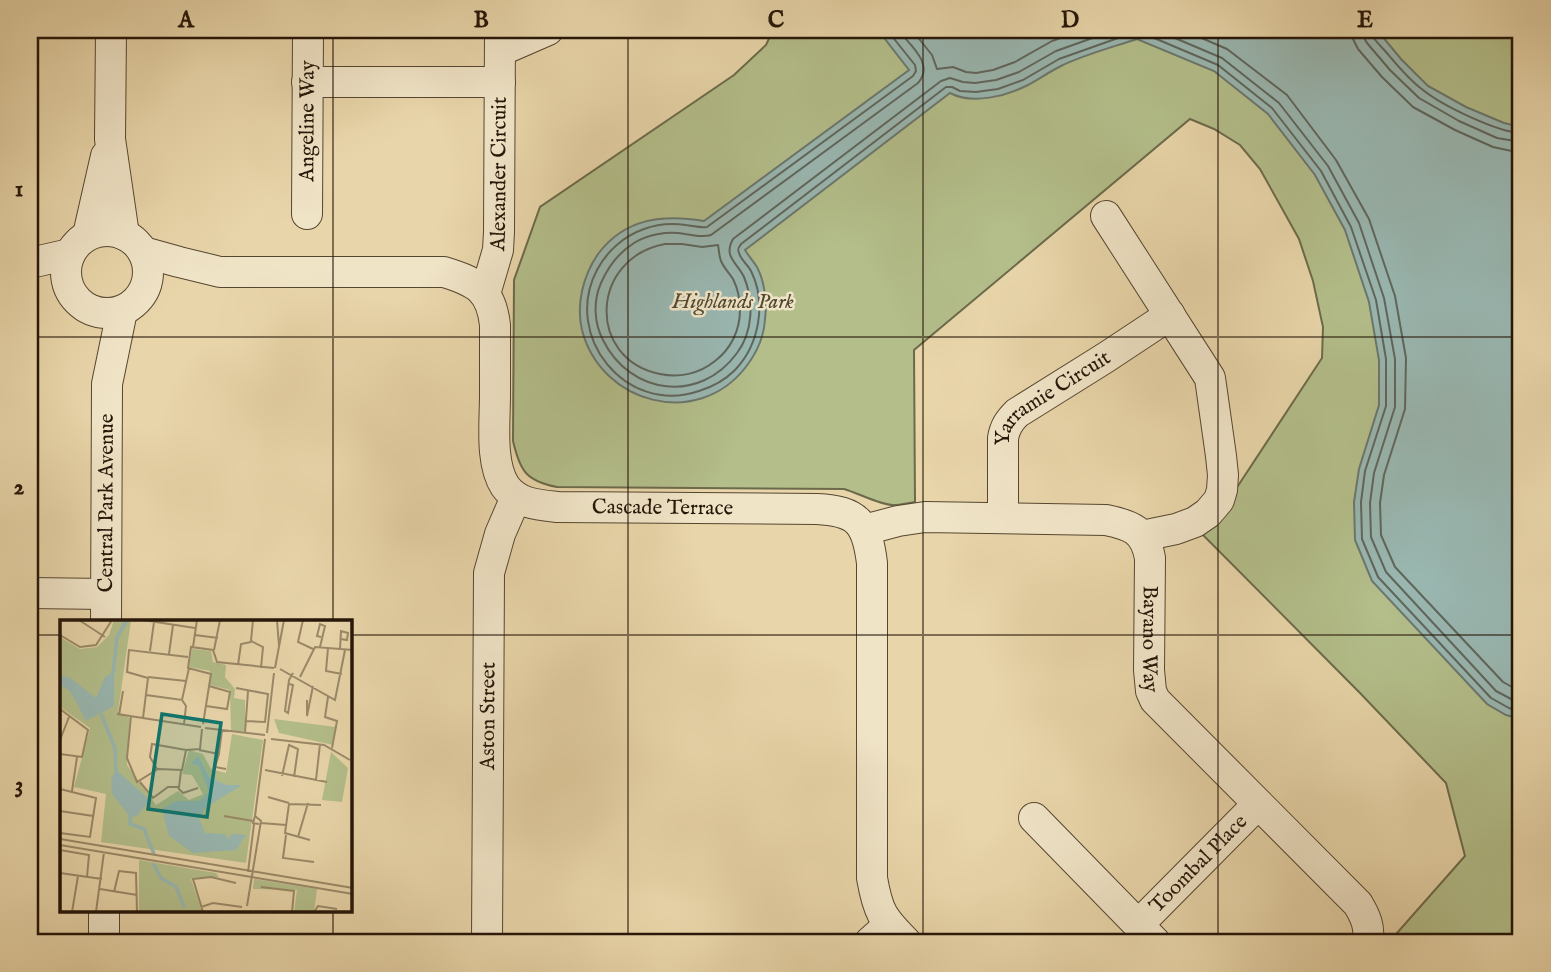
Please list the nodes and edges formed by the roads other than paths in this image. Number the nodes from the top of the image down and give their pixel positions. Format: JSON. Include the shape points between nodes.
{"nodes":[{"id":1,"x":111,"y":30,"type":"edge"},
{"id":2,"x":308,"y":30,"type":"edge"},
{"id":3,"x":548,"y":30,"type":"edge"},
{"id":4,"x":500,"y":41,"type":"edge"},
{"id":5,"x":307,"y":82,"type":"junction"},
{"id":6,"x":500,"y":82,"type":"junction"},
{"id":7,"x":110,"y":139,"type":"junction"},
{"id":8,"x":307,"y":214,"type":"dead end"},
{"id":9,"x":1106,"y":216,"type":"dead end"},
{"id":10,"x":134,"y":243,"type":"junction"},
{"id":11,"x":79,"y":245,"type":"junction"},
{"id":12,"x":30,"y":263,"type":"edge"},
{"id":13,"x":220,"y":271,"type":"junction"},
{"id":14,"x":30,"y":279,"type":"edge"},
{"id":15,"x":144,"y":290,"type":"junction"},
{"id":16,"x":485,"y":294,"type":"junction"},
{"id":17,"x":78,"y":298,"type":"junction"},
{"id":18,"x":122,"y":311,"type":"junction"},
{"id":19,"x":1170,"y":315,"type":"junction"},
{"id":20,"x":107,"y":384,"type":"junction"},
{"id":21,"x":516,"y":497,"type":"junction"},
{"id":22,"x":1003,"y":518,"type":"junction"},
{"id":23,"x":864,"y":530,"type":"junction"},
{"id":24,"x":1142,"y":536,"type":"junction"},
{"id":25,"x":30,"y":593,"type":"edge"},
{"id":26,"x":106,"y":608,"type":"edge"},
{"id":27,"x":1258,"y":804,"type":"junction"},
{"id":28,"x":1034,"y":818,"type":"dead end"},
{"id":29,"x":104,"y":912,"type":"edge"},
{"id":30,"x":1147,"y":933,"type":"edge"},
{"id":31,"x":889,"y":937,"type":"edge"},
{"id":32,"x":104,"y":942,"type":"edge"},
{"id":33,"x":487,"y":942,"type":"edge"},
{"id":34,"x":1367,"y":942,"type":"edge"}],
"edges":[{"from":1,"to":7,"type":"street"},
{"from":2,"to":5,"type":"street","name":"Angeline Way"},
{"from":3,"to":4,"type":"street","name":"Alexander Circuit"},
{"from":4,"to":6,"type":"street","name":"Alexander Circuit"},
{"from":5,"to":6,"type":"street"},
{"from":5,"to":8,"type":"street","name":"Angeline Way"},
{"from":6,"to":16,"type":"street","name":"Alexander Circuit","via":[[498,250]]},
{"from":7,"to":10,"type":"street"},
{"from":7,"to":11,"type":"street"},
{"from":9,"to":19,"type":"street"},
{"from":10,"to":11,"type":"street","via":[[112,231],[100,231]]},
{"from":10,"to":13,"type":"street","via":[[179,262]]},
{"from":10,"to":15,"type":"street","via":[[148,264]]},
{"from":11,"to":12,"type":"street"},
{"from":11,"to":17,"type":"street","via":[[66,265],[66,276]]},
{"from":13,"to":15,"type":"street"},
{"from":13,"to":16,"type":"street","via":[[444,272],[470,280]]},
{"from":14,"to":17,"type":"street"},
{"from":15,"to":18,"type":"street"},
{"from":16,"to":21,"type":"street","via":[[495,325],[497,463],[506,487]]},
{"from":17,"to":18,"type":"street","via":[[99,313]]},
{"from":17,"to":20,"type":"street","name":"Central Park Avenue"},
{"from":18,"to":20,"type":"street","name":"Central Park Avenue"},
{"from":19,"to":22,"type":"street","name":"Yarramie Circuit","via":[[1009,421],[1003,438]]},
{"from":19,"to":24,"type":"street","via":[[1210,378],[1222,490],[1214,507],[1195,522]]},
{"from":20,"to":26,"type":"street","name":"Central Park Avenue"},
{"from":21,"to":23,"type":"street","name":"Cascade Terrace","via":[[558,507],[831,509],[856,519]]},
{"from":21,"to":33,"type":"street","name":"Aston Street","via":[[489,573]]},
{"from":22,"to":23,"type":"street","via":[[925,517]]},
{"from":22,"to":24,"type":"street","via":[[1106,520],[1135,529]]},
{"from":23,"to":31,"type":"street","via":[[872,563],[872,878]]},
{"from":24,"to":27,"type":"street","name":"Bayano Way","via":[[1150,558],[1151,691]]},
{"from":25,"to":26,"type":"street"},
{"from":27,"to":30,"type":"street","name":"Toombal Place"},
{"from":27,"to":34,"type":"street","name":"Bayano Way","via":[[1358,904],[1368,927]]},
{"from":28,"to":30,"type":"street","name":"Toombal Place"},
{"from":29,"to":32,"type":"street"}]}
